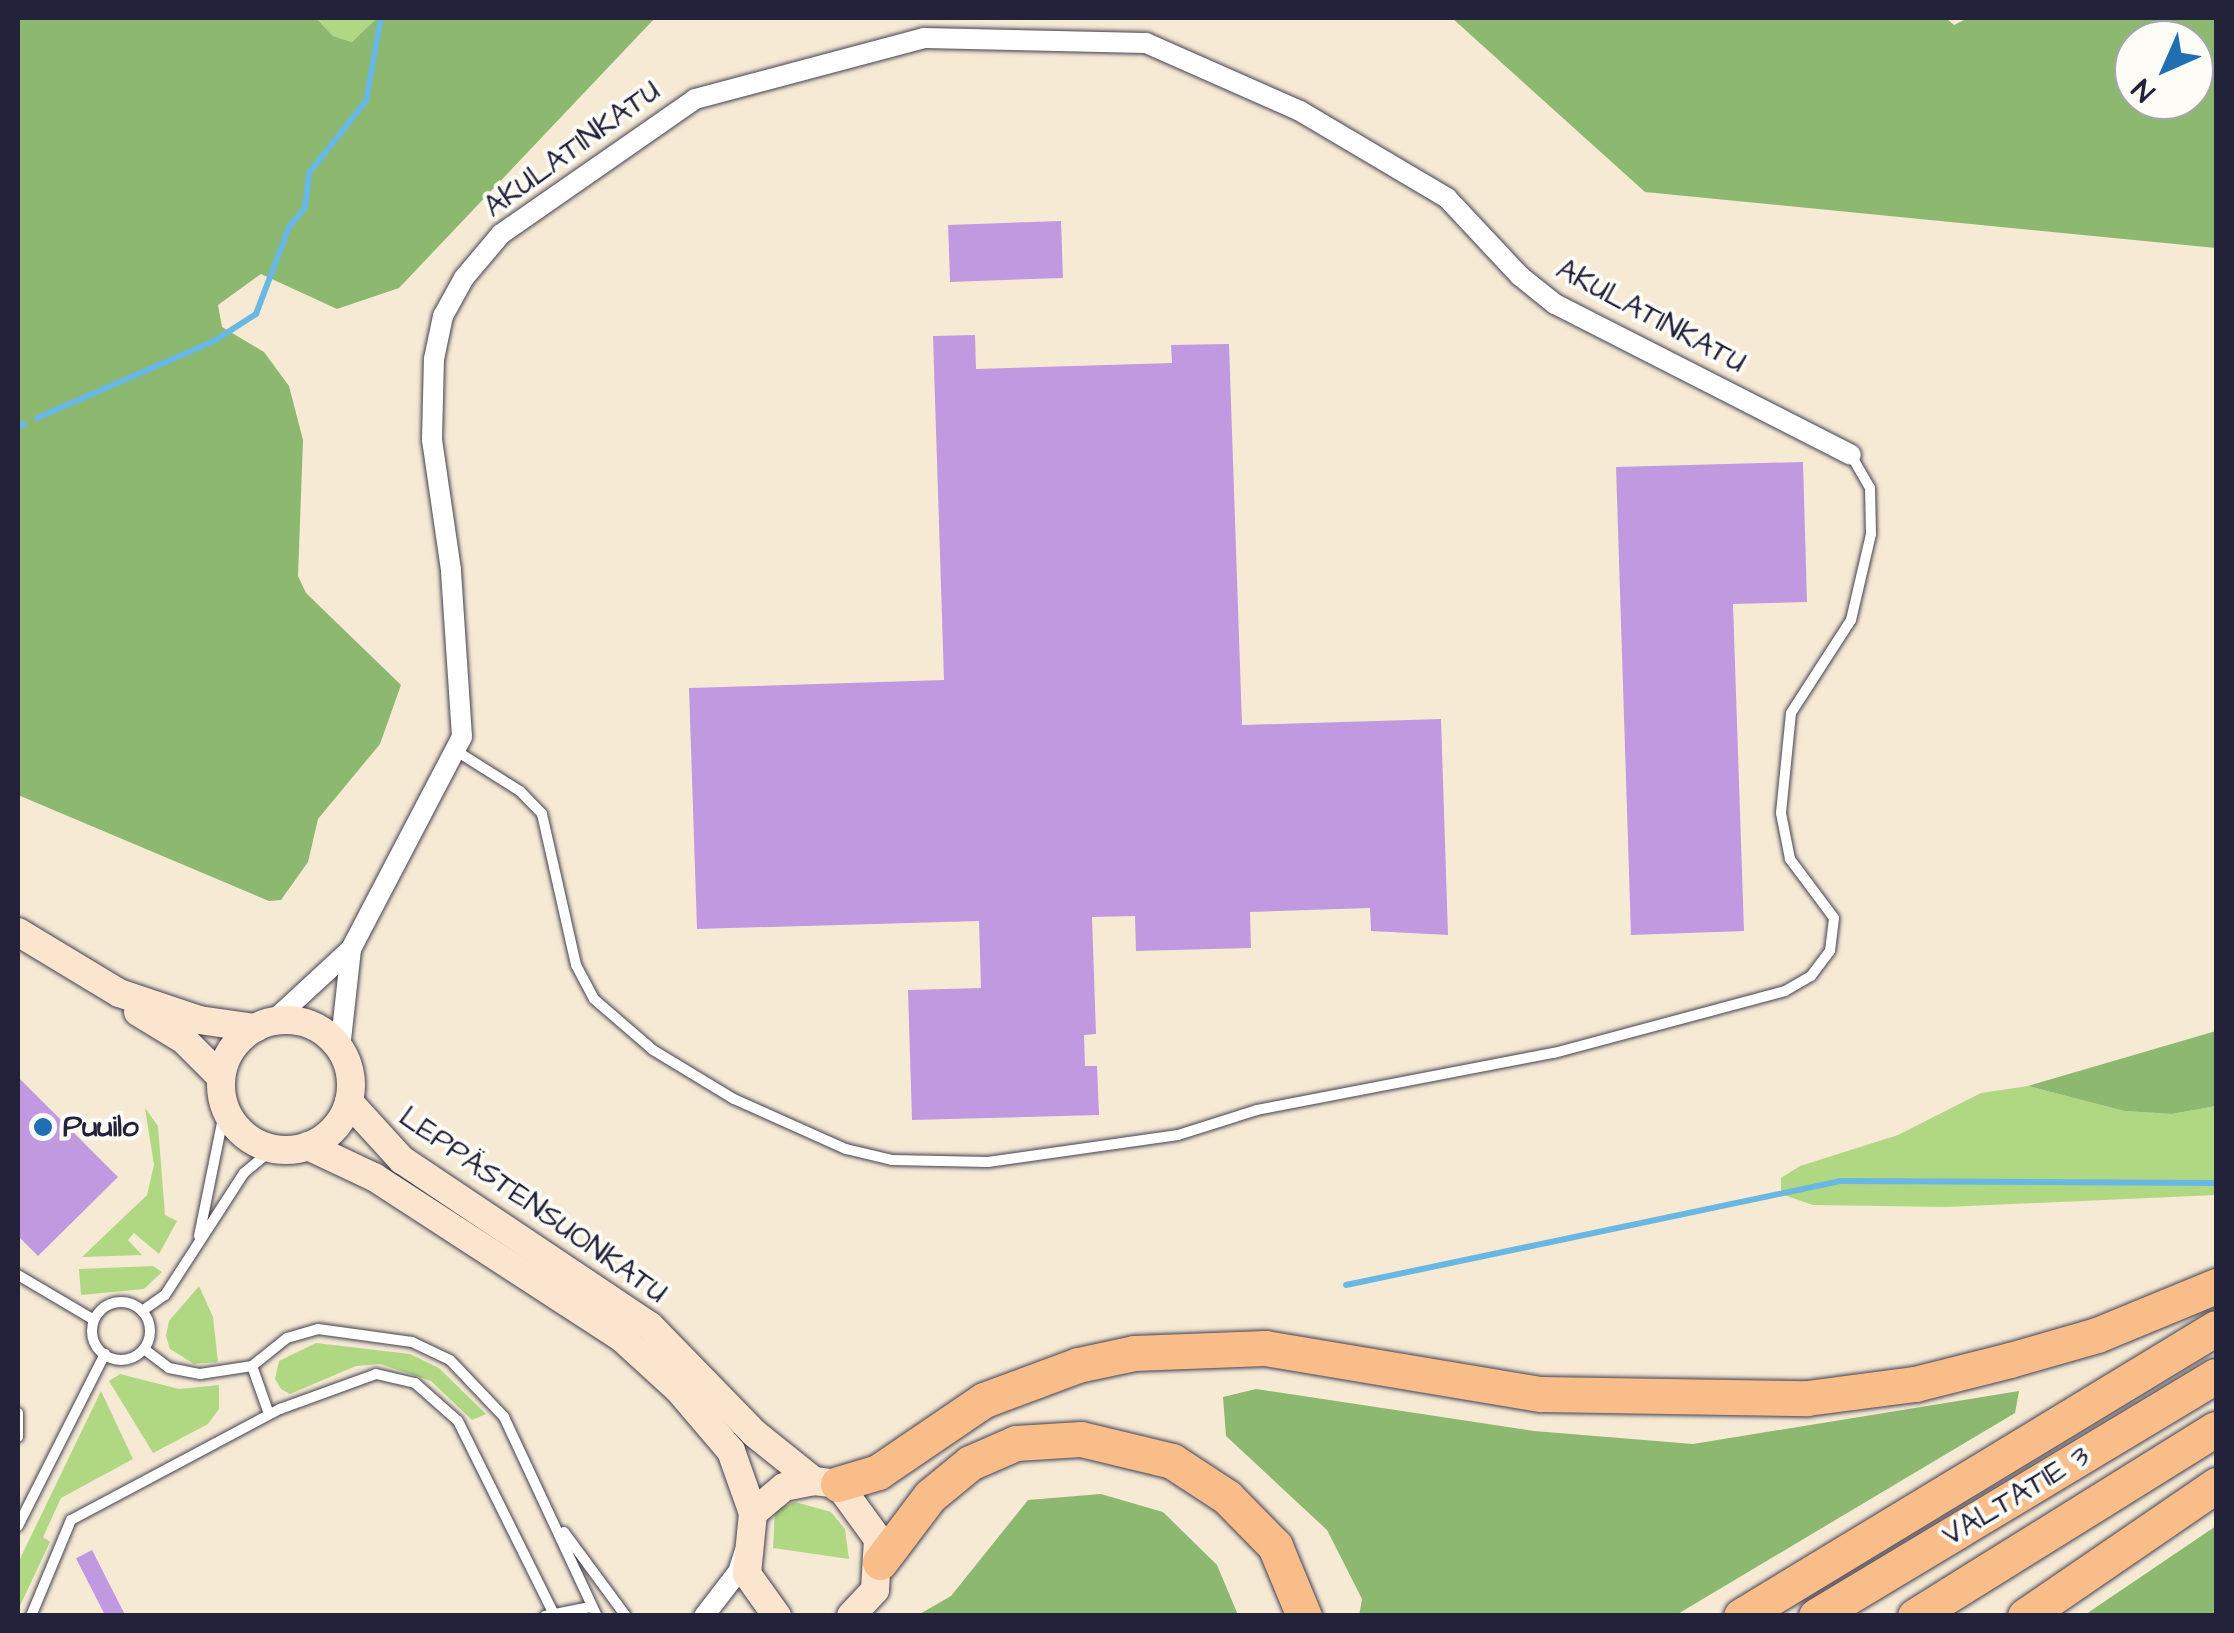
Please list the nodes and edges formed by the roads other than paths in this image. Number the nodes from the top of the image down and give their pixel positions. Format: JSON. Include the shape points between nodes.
{"nodes":[{"id":1,"x":1851,"y":454,"type":"joint"},
{"id":2,"x":458,"y":752,"type":"junction"},
{"id":3,"x":18,"y":932,"type":"edge"},
{"id":4,"x":352,"y":948,"type":"junction"},
{"id":5,"x":120,"y":993,"type":"junction"},
{"id":6,"x":264,"y":1024,"type":"junction"},
{"id":7,"x":340,"y":1049,"type":"junction"},
{"id":8,"x":221,"y":1077,"type":"junction"},
{"id":9,"x":349,"y":1102,"type":"junction"},
{"id":10,"x":225,"y":1108,"type":"junction"},
{"id":11,"x":308,"y":1146,"type":"junction"},
{"id":12,"x":274,"y":1149,"type":"junction"},
{"id":13,"x":198,"y":1242,"type":"junction"},
{"id":14,"x":18,"y":1275,"type":"edge"},
{"id":15,"x":2216,"y":1286,"type":"edge"},
{"id":16,"x":142,"y":1311,"type":"junction"},
{"id":17,"x":94,"y":1320,"type":"junction"},
{"id":18,"x":2216,"y":1328,"type":"edge"},
{"id":19,"x":144,"y":1348,"type":"junction"},
{"id":20,"x":105,"y":1354,"type":"junction"},
{"id":21,"x":252,"y":1366,"type":"junction"},
{"id":22,"x":2216,"y":1376,"type":"edge"},
{"id":23,"x":18,"y":1412,"type":"edge"},
{"id":24,"x":269,"y":1414,"type":"junction"},
{"id":25,"x":2216,"y":1429,"type":"edge"},
{"id":26,"x":18,"y":1437,"type":"edge"},
{"id":27,"x":826,"y":1482,"type":"junction"},
{"id":28,"x":2216,"y":1485,"type":"edge"},
{"id":29,"x":753,"y":1514,"type":"junction"},
{"id":30,"x":18,"y":1526,"type":"edge"},
{"id":31,"x":561,"y":1529,"type":"junction"},
{"id":32,"x":746,"y":1549,"type":"junction"},
{"id":33,"x":879,"y":1589,"type":"edge"},
{"id":34,"x":594,"y":1611,"type":"edge"},
{"id":35,"x":550,"y":1614,"type":"edge"},
{"id":36,"x":31,"y":1616,"type":"edge"},
{"id":37,"x":626,"y":1616,"type":"edge"},
{"id":38,"x":704,"y":1616,"type":"edge"},
{"id":39,"x":777,"y":1616,"type":"edge"},
{"id":40,"x":851,"y":1616,"type":"edge"},
{"id":41,"x":1304,"y":1616,"type":"edge"},
{"id":42,"x":1741,"y":1616,"type":"edge"},
{"id":43,"x":1816,"y":1616,"type":"edge"},
{"id":44,"x":1915,"y":1616,"type":"edge"},
{"id":45,"x":2025,"y":1616,"type":"edge"}],
"edges":[{"from":1,"to":2,"type":"street","name":"AKULATINKATU","via":[[1555,304],[1447,198],[1300,111],[1180,54],[1128,39],[924,38],[686,104],[501,234],[464,278],[437,338],[432,407],[463,704]]},
{"from":1,"to":2,"type":"lane","via":[[1870,488],[1870,534],[1851,620],[1791,712],[1782,796],[1790,859],[1834,918],[1830,951],[1811,976],[1785,991],[1554,1053],[1257,1110],[1178,1135],[988,1162],[892,1160],[846,1149],[734,1098],[652,1050],[594,1000],[576,966],[542,814],[520,791]]},
{"from":2,"to":4,"type":"street","name":"AKULATINKATU"},
{"from":3,"to":5,"type":"main road"},
{"from":4,"to":6,"type":"street","name":"AKULATINKATU"},
{"from":4,"to":7,"type":"street","name":"AKULATINKATU"},
{"from":5,"to":6,"type":"main road","via":[[199,1020]]},
{"from":5,"to":8,"type":"main road"},
{"from":6,"to":7,"type":"main road","via":[[312,1026]]},
{"from":6,"to":8,"type":"main road","via":[[232,1048]]},
{"from":7,"to":9,"type":"main road","via":[[351,1083]]},
{"from":8,"to":10,"type":"main road"},
{"from":9,"to":11,"type":"main road","via":[[334,1129]]},
{"from":9,"to":27,"type":"main road","name":"LEPPÄSTENSUONKATU","via":[[402,1160],[650,1326],[754,1433]]},
{"from":10,"to":12,"type":"main road","via":[[244,1135]]},
{"from":10,"to":13,"type":"lane"},
{"from":11,"to":12,"type":"main road"},
{"from":11,"to":29,"type":"main road","name":"LEPPÄSTENSUONKATU","via":[[374,1177],[623,1339],[731,1451]]},
{"from":12,"to":13,"type":"lane","via":[[244,1174]]},
{"from":13,"to":16,"type":"lane","via":[[165,1294]]},
{"from":14,"to":17,"type":"lane"},
{"from":15,"to":27,"type":"highway","via":[[2097,1335],[2010,1360],[1915,1384],[1807,1398],[1541,1394],[1266,1348],[1134,1353],[1078,1365],[984,1400],[878,1472]]},
{"from":16,"to":17,"type":"lane","via":[[120,1302]]},
{"from":16,"to":19,"type":"lane","via":[[150,1327]]},
{"from":17,"to":20,"type":"lane","via":[[94,1342]]},
{"from":18,"to":42,"type":"highway"},
{"from":19,"to":20,"type":"lane","via":[[122,1360]]},
{"from":19,"to":21,"type":"lane","via":[[168,1368],[200,1374]]},
{"from":20,"to":30,"type":"lane"},
{"from":21,"to":24,"type":"lane"},
{"from":21,"to":31,"type":"lane","via":[[287,1338],[318,1330],[412,1342],[450,1360],[504,1417]]},
{"from":22,"to":43,"type":"highway","name":"VALTATIE 3"},
{"from":23,"to":26,"type":"lane"},
{"from":24,"to":35,"type":"lane","via":[[376,1374],[431,1394],[458,1421]]},
{"from":24,"to":36,"type":"lane","via":[[71,1520]]},
{"from":25,"to":44,"type":"highway","name":"VALTATIE 3"},
{"from":27,"to":29,"type":"main road","via":[[784,1487]]},
{"from":27,"to":33,"type":"main road","name":"LEPPÄSTENSUONKATU","via":[[867,1518]]},
{"from":28,"to":45,"type":"highway"},
{"from":29,"to":32,"type":"main road"},
{"from":31,"to":34,"type":"lane"},
{"from":31,"to":37,"type":"lane","via":[[589,1558]]},
{"from":32,"to":38,"type":"street","via":[[738,1572]]},
{"from":32,"to":39,"type":"main road","via":[[755,1593]]},
{"from":33,"to":40,"type":"main road"},
{"from":33,"to":41,"type":"highway","via":[[930,1496],[970,1463],[1016,1443],[1081,1438],[1172,1461],[1227,1496],[1275,1546]]},
{"from":34,"to":35,"type":"lane"}]}
